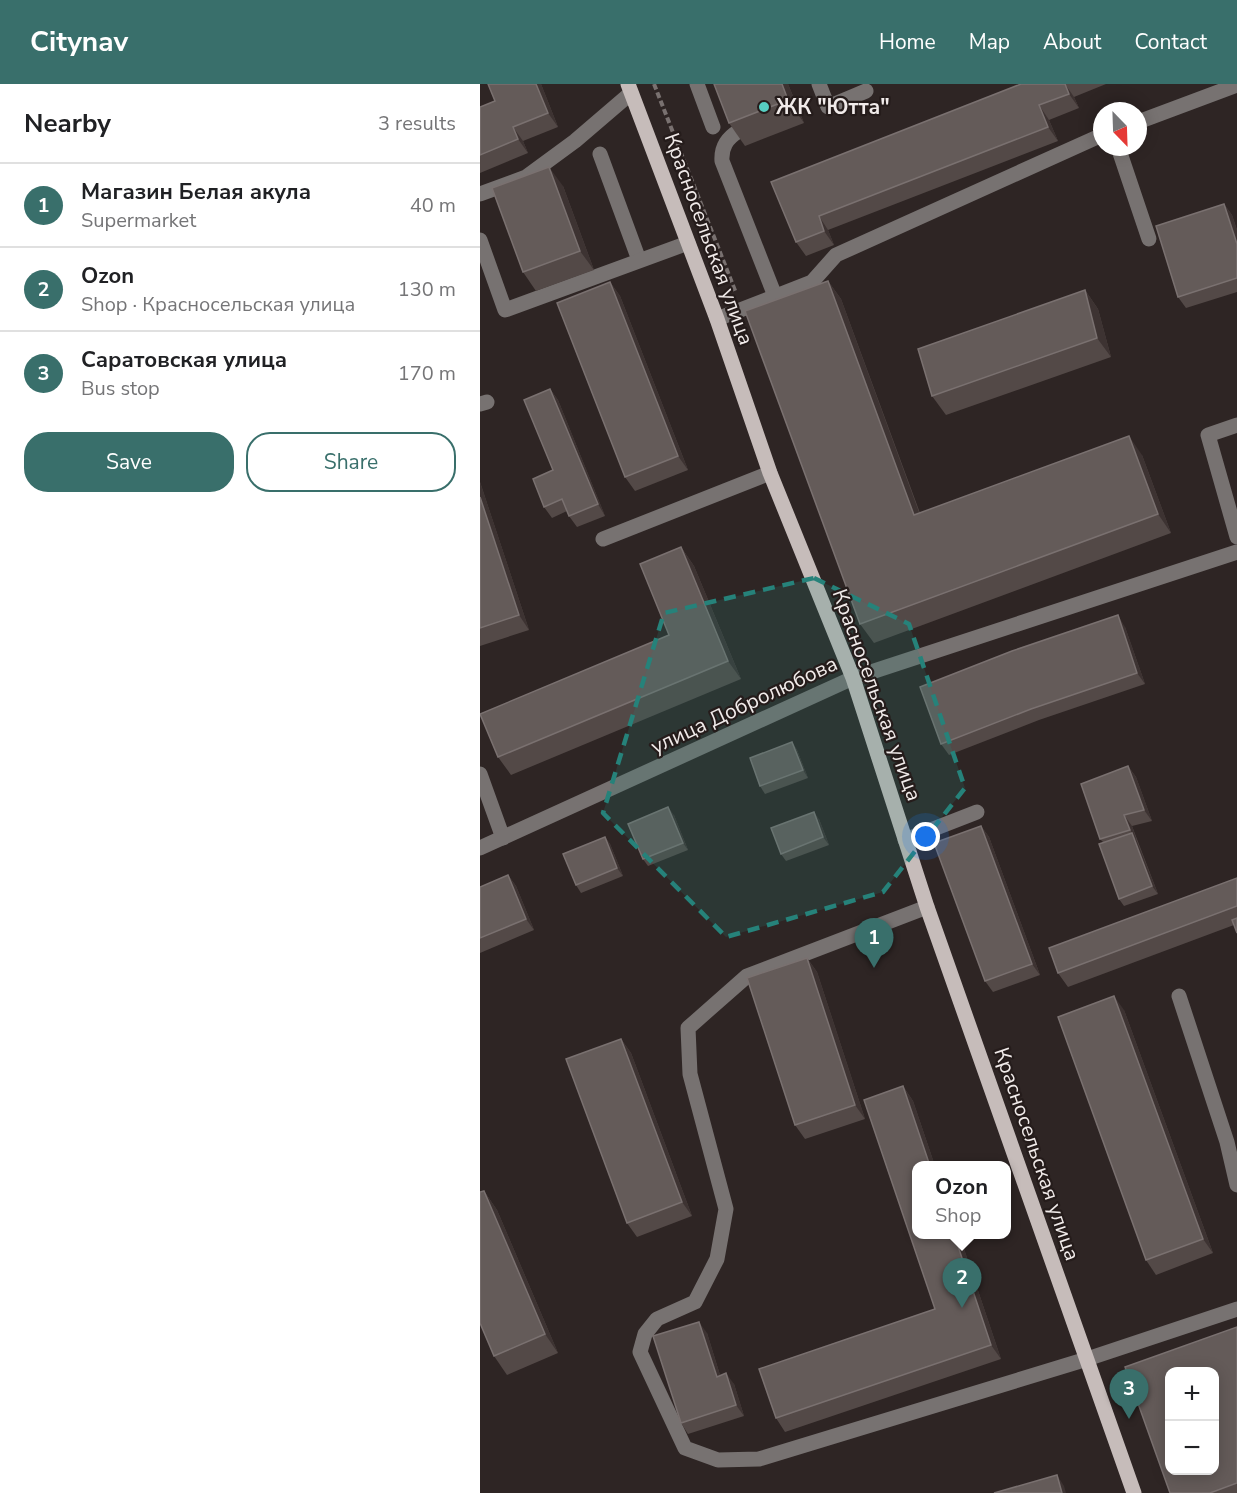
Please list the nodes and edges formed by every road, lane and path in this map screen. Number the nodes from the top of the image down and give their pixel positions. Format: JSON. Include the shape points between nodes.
{"nodes":[{"id":1,"x":654,"y":84,"type":"edge"},
{"id":2,"x":697,"y":84,"type":"edge"},
{"id":3,"x":819,"y":84,"type":"edge"},
{"id":4,"x":1237,"y":85,"type":"edge"},
{"id":5,"x":629,"y":88,"type":"edge"},
{"id":6,"x":866,"y":91,"type":"dead end"},
{"id":7,"x":1147,"y":119,"type":"edge"},
{"id":8,"x":713,"y":126,"type":"dead end"},
{"id":9,"x":739,"y":131,"type":"edge"},
{"id":10,"x":1093,"y":138,"type":"edge"},
{"id":11,"x":600,"y":154,"type":"dead end"},
{"id":12,"x":1121,"y":156,"type":"edge"},
{"id":13,"x":480,"y":194,"type":"edge"},
{"id":14,"x":1149,"y":239,"type":"dead end"},
{"id":15,"x":480,"y":240,"type":"edge"},
{"id":16,"x":688,"y":243,"type":"junction"},
{"id":17,"x":639,"y":260,"type":"junction"},
{"id":18,"x":776,"y":296,"type":"junction"},
{"id":19,"x":743,"y":308,"type":"junction"},
{"id":20,"x":717,"y":319,"type":"junction"},
{"id":21,"x":1237,"y":425,"type":"edge"},
{"id":22,"x":770,"y":473,"type":"junction"},
{"id":23,"x":1237,"y":537,"type":"edge"},
{"id":24,"x":603,"y":538,"type":"dead end"},
{"id":25,"x":1237,"y":552,"type":"edge"},
{"id":26,"x":853,"y":678,"type":"junction"},
{"id":27,"x":480,"y":774,"type":"edge"},
{"id":28,"x":976,"y":812,"type":"dead end"},
{"id":29,"x":503,"y":838,"type":"junction"},
{"id":30,"x":905,"y":840,"type":"junction"},
{"id":31,"x":480,"y":848,"type":"edge"},
{"id":32,"x":927,"y":907,"type":"junction"},
{"id":33,"x":1179,"y":996,"type":"dead end"},
{"id":34,"x":1237,"y":1185,"type":"edge"},
{"id":35,"x":1237,"y":1309,"type":"edge"},
{"id":36,"x":1087,"y":1359,"type":"junction"},
{"id":37,"x":1134,"y":1493,"type":"edge"}],
"edges":[{"from":1,"to":19,"type":"path"},
{"from":2,"to":8,"type":"street"},
{"from":3,"to":6,"type":"street","via":[[828,106]]},
{"from":4,"to":7,"type":"street"},
{"from":5,"to":13,"type":"street","via":[[575,141],[526,177]]},
{"from":5,"to":16,"type":"main road","name":"Красносельская улица"},
{"from":9,"to":18,"type":"street","via":[[726,142],[722,161]]},
{"from":10,"to":18,"type":"street","via":[[1050,151],[836,255],[812,282]]},
{"from":11,"to":17,"type":"street"},
{"from":12,"to":14,"type":"street"},
{"from":15,"to":17,"type":"street","via":[[506,310]]},
{"from":16,"to":17,"type":"street"},
{"from":16,"to":20,"type":"main road","name":"Красносельская улица"},
{"from":18,"to":19,"type":"street"},
{"from":19,"to":20,"type":"street"},
{"from":20,"to":22,"type":"main road","name":"Красносельская улица"},
{"from":21,"to":23,"type":"street","via":[[1208,435]]},
{"from":22,"to":24,"type":"street"},
{"from":22,"to":26,"type":"main road","name":"Красносельская улица"},
{"from":25,"to":26,"type":"street","name":"улица Добролюбова"},
{"from":26,"to":29,"type":"street","name":"улица Добролюбова"},
{"from":26,"to":30,"type":"main road","name":"Красносельская улица"},
{"from":27,"to":29,"type":"street"},
{"from":28,"to":30,"type":"street"},
{"from":29,"to":31,"type":"street","name":"улица Добролюбова"},
{"from":30,"to":32,"type":"main road","name":"Красносельская улица"},
{"from":32,"to":36,"type":"main road","name":"Красносельская улица"},
{"from":32,"to":36,"type":"street","via":[[747,976],[688,1028],[690,1074],[726,1209],[717,1260],[695,1302],[657,1319],[645,1334],[640,1352],[685,1448],[718,1460],[759,1459]]},
{"from":33,"to":34,"type":"street","via":[[1227,1142]]},
{"from":35,"to":36,"type":"street"},
{"from":36,"to":37,"type":"main road","name":"Красносельская улица"}]}
